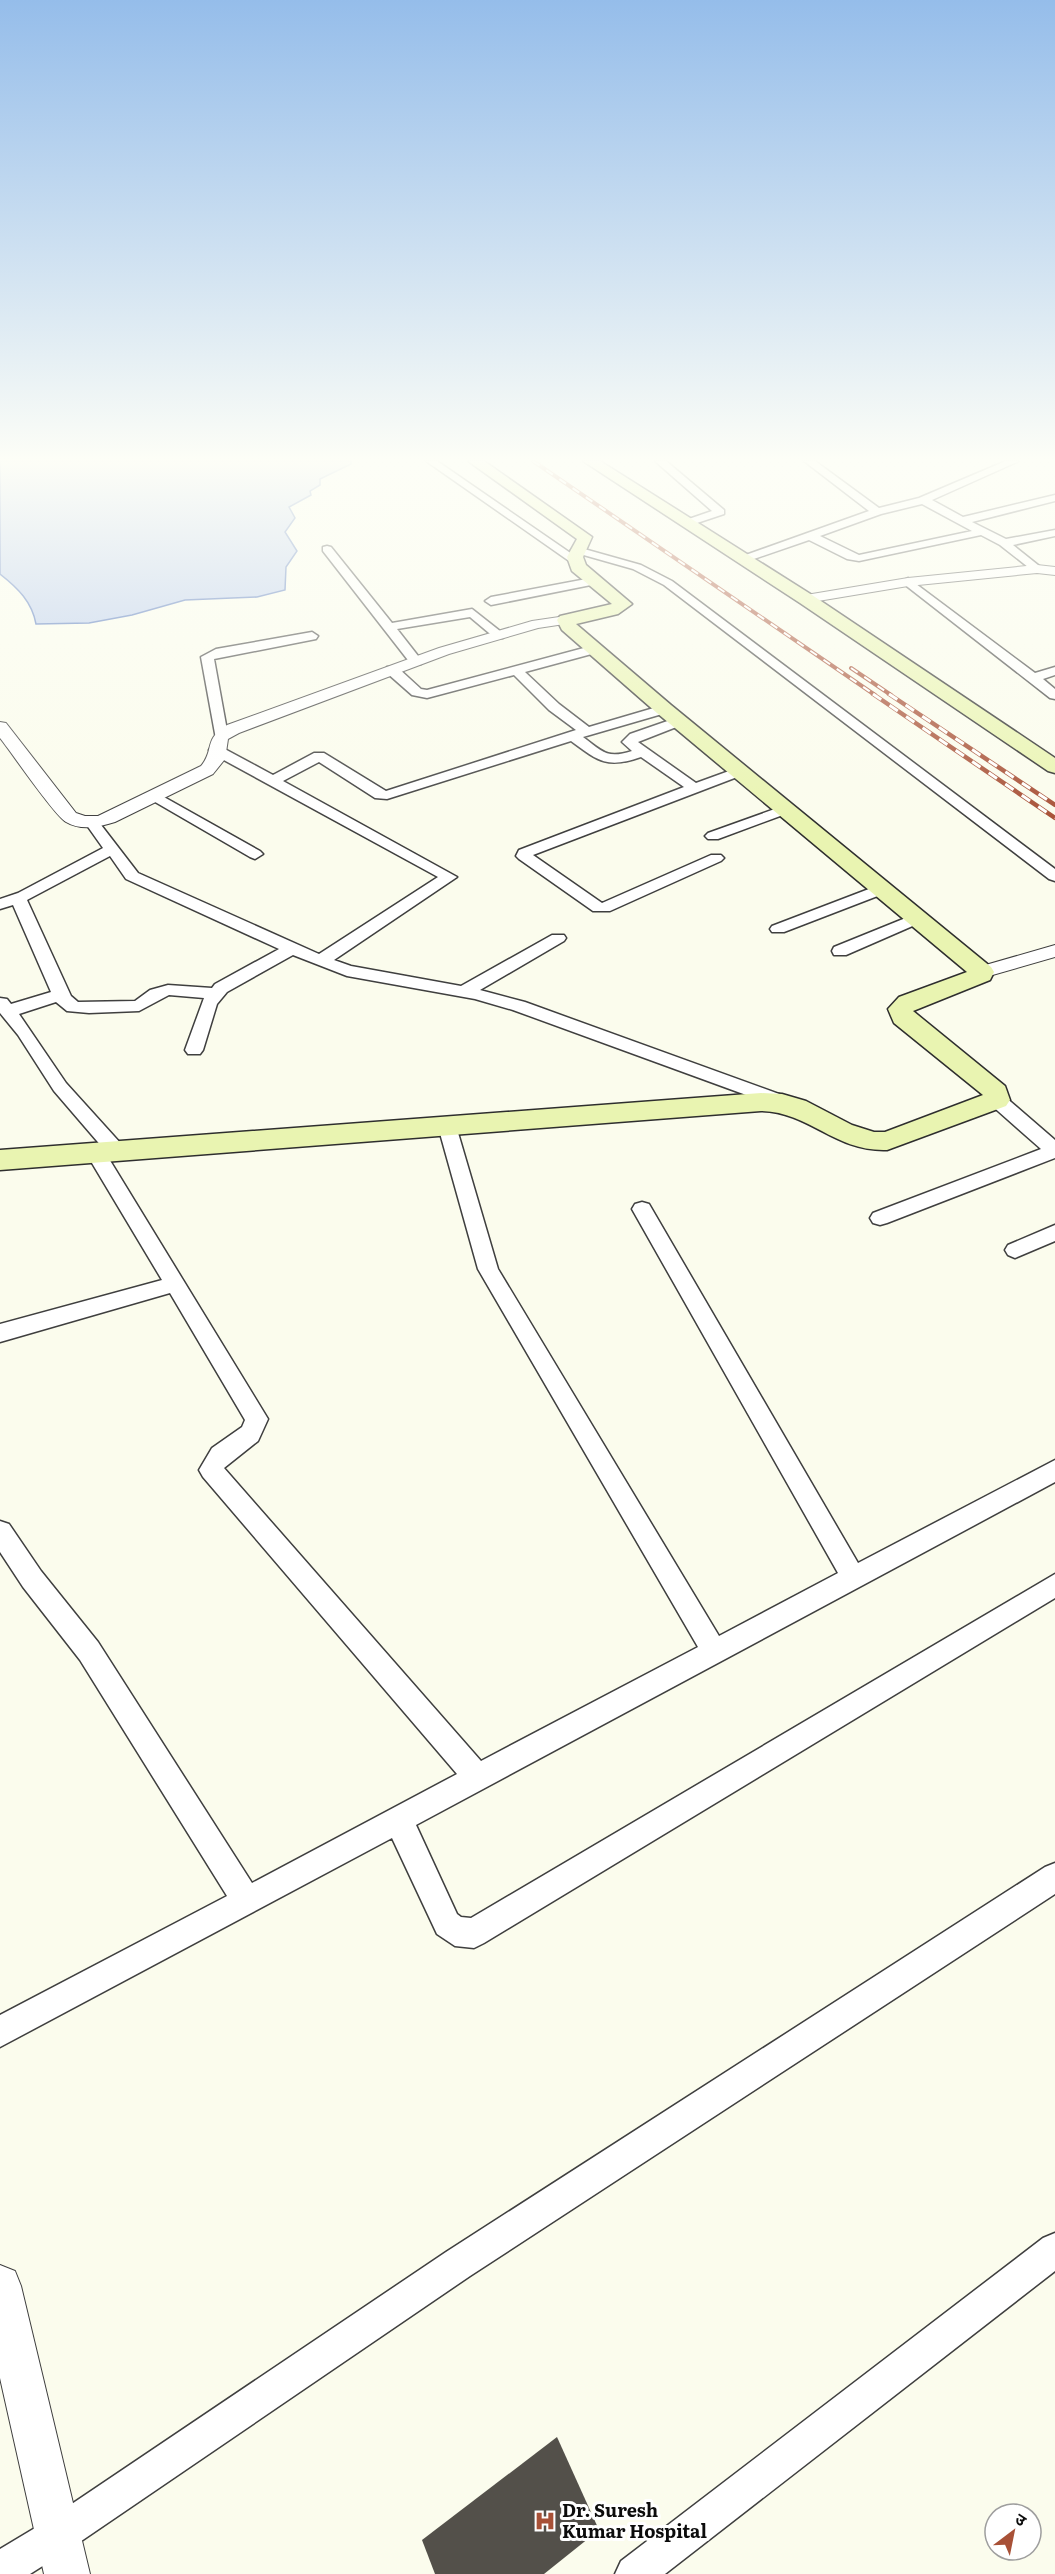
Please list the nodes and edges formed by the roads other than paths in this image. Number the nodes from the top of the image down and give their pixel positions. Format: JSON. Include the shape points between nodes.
{"nodes":[{"id":1,"x":353,"y":581,"type":"edge"},
{"id":2,"x":597,"y":581,"type":"joint"},
{"id":3,"x":664,"y":581,"type":"edge"},
{"id":4,"x":778,"y":581,"type":"edge"},
{"id":5,"x":917,"y":581,"type":"edge"},
{"id":6,"x":908,"y":582,"type":"junction"},
{"id":7,"x":806,"y":599,"type":"junction"},
{"id":8,"x":491,"y":601,"type":"dead end"},
{"id":9,"x":566,"y":620,"type":"junction"},
{"id":10,"x":390,"y":627,"type":"junction"},
{"id":11,"x":499,"y":635,"type":"junction"},
{"id":12,"x":312,"y":636,"type":"dead end"},
{"id":13,"x":595,"y":649,"type":"junction"},
{"id":14,"x":416,"y":661,"type":"junction"},
{"id":15,"x":392,"y":670,"type":"junction"},
{"id":16,"x":516,"y":670,"type":"junction"},
{"id":17,"x":1055,"y":671,"type":"edge"},
{"id":18,"x":1034,"y":678,"type":"junction"},
{"id":19,"x":1055,"y":695,"type":"edge"},
{"id":20,"x":671,"y":715,"type":"junction"},
{"id":21,"x":0,"y":728,"type":"edge"},
{"id":22,"x":587,"y":732,"type":"junction"},
{"id":23,"x":573,"y":736,"type":"junction"},
{"id":24,"x":218,"y":743,"type":"junction"},
{"id":25,"x":642,"y":752,"type":"junction"},
{"id":26,"x":1055,"y":767,"type":"edge"},
{"id":27,"x":740,"y":771,"type":"junction"},
{"id":28,"x":272,"y":781,"type":"junction"},
{"id":29,"x":694,"y":788,"type":"junction"},
{"id":30,"x":154,"y":796,"type":"junction"},
{"id":31,"x":786,"y":810,"type":"junction"},
{"id":32,"x":93,"y":824,"type":"junction"},
{"id":33,"x":713,"y":836,"type":"dead end"},
{"id":34,"x":112,"y":849,"type":"junction"},
{"id":35,"x":255,"y":854,"type":"dead end"},
{"id":36,"x":716,"y":858,"type":"dead end"},
{"id":37,"x":1055,"y":876,"type":"edge"},
{"id":38,"x":882,"y":889,"type":"junction"},
{"id":39,"x":18,"y":899,"type":"junction"},
{"id":40,"x":0,"y":904,"type":"edge"},
{"id":41,"x":918,"y":918,"type":"junction"},
{"id":42,"x":778,"y":928,"type":"dead end"},
{"id":43,"x":558,"y":938,"type":"dead end"},
{"id":44,"x":292,"y":950,"type":"junction"},
{"id":45,"x":840,"y":951,"type":"dead end"},
{"id":46,"x":1055,"y":951,"type":"edge"},
{"id":47,"x":320,"y":961,"type":"junction"},
{"id":48,"x":982,"y":972,"type":"junction"},
{"id":49,"x":463,"y":992,"type":"junction"},
{"id":50,"x":215,"y":994,"type":"junction"},
{"id":51,"x":62,"y":996,"type":"junction"},
{"id":52,"x":4,"y":1007,"type":"edge"},
{"id":53,"x":194,"y":1050,"type":"dead end"},
{"id":54,"x":997,"y":1100,"type":"junction"},
{"id":55,"x":783,"y":1102,"type":"junction"},
{"id":56,"x":447,"y":1126,"type":"junction"},
{"id":57,"x":1055,"y":1151,"type":"edge"},
{"id":58,"x":106,"y":1152,"type":"junction"},
{"id":59,"x":0,"y":1160,"type":"edge"},
{"id":60,"x":642,"y":1209,"type":"dead end"},
{"id":61,"x":880,"y":1218,"type":"dead end"},
{"id":62,"x":1055,"y":1233,"type":"edge"},
{"id":63,"x":1015,"y":1250,"type":"dead end"},
{"id":64,"x":175,"y":1284,"type":"junction"},
{"id":65,"x":0,"y":1333,"type":"edge"},
{"id":66,"x":1055,"y":1470,"type":"edge"},
{"id":67,"x":0,"y":1532,"type":"edge"},
{"id":68,"x":853,"y":1577,"type":"junction"},
{"id":69,"x":1055,"y":1585,"type":"edge"},
{"id":70,"x":714,"y":1651,"type":"junction"},
{"id":71,"x":477,"y":1777,"type":"junction"},
{"id":72,"x":398,"y":1819,"type":"junction"},
{"id":73,"x":1055,"y":1877,"type":"edge"},
{"id":74,"x":246,"y":1899,"type":"junction"},
{"id":75,"x":0,"y":2032,"type":"edge"},
{"id":76,"x":1055,"y":2250,"type":"edge"},
{"id":77,"x":0,"y":2286,"type":"edge"},
{"id":78,"x":62,"y":2554,"type":"edge"},
{"id":79,"x":0,"y":2571,"type":"edge"},
{"id":80,"x":634,"y":2574,"type":"edge"}],
"edges":[{"from":1,"to":10,"type":"street"},
{"from":2,"to":8,"type":"street"},
{"from":2,"to":9,"type":"main road","via":[[620,600],[621,607]]},
{"from":3,"to":37,"type":"street"},
{"from":4,"to":7,"type":"main road"},
{"from":5,"to":6,"type":"street"},
{"from":6,"to":7,"type":"street"},
{"from":6,"to":18,"type":"street"},
{"from":7,"to":26,"type":"main road"},
{"from":9,"to":11,"type":"street"},
{"from":9,"to":13,"type":"main road"},
{"from":10,"to":11,"type":"street","via":[[472,612]]},
{"from":10,"to":14,"type":"street"},
{"from":11,"to":14,"type":"street"},
{"from":12,"to":24,"type":"street","via":[[207,657]]},
{"from":13,"to":16,"type":"street"},
{"from":13,"to":20,"type":"main road"},
{"from":14,"to":15,"type":"street"},
{"from":15,"to":16,"type":"street","via":[[424,694]]},
{"from":15,"to":24,"type":"street","via":[[233,729]]},
{"from":16,"to":22,"type":"street"},
{"from":17,"to":18,"type":"street"},
{"from":18,"to":19,"type":"street"},
{"from":20,"to":22,"type":"street"},
{"from":20,"to":25,"type":"street","via":[[629,741]]},
{"from":20,"to":27,"type":"main road"},
{"from":21,"to":32,"type":"street","via":[[70,817]]},
{"from":22,"to":23,"type":"street"},
{"from":23,"to":25,"type":"street","via":[[607,760]]},
{"from":23,"to":28,"type":"street","via":[[387,795],[380,795],[319,756]]},
{"from":24,"to":28,"type":"street"},
{"from":24,"to":30,"type":"street","via":[[216,759],[207,770]]},
{"from":25,"to":29,"type":"street"},
{"from":27,"to":29,"type":"street"},
{"from":27,"to":31,"type":"main road"},
{"from":28,"to":47,"type":"street","via":[[449,877]]},
{"from":29,"to":36,"type":"street","via":[[528,851],[524,856],[599,908]]},
{"from":30,"to":32,"type":"street"},
{"from":30,"to":35,"type":"street"},
{"from":31,"to":33,"type":"street"},
{"from":31,"to":38,"type":"main road"},
{"from":32,"to":34,"type":"street"},
{"from":34,"to":39,"type":"street"},
{"from":34,"to":44,"type":"street","via":[[126,870],[140,881]]},
{"from":38,"to":41,"type":"main road"},
{"from":38,"to":42,"type":"street"},
{"from":39,"to":40,"type":"street"},
{"from":39,"to":51,"type":"street"},
{"from":41,"to":45,"type":"street"},
{"from":41,"to":48,"type":"main road"},
{"from":43,"to":49,"type":"street"},
{"from":44,"to":47,"type":"street"},
{"from":44,"to":50,"type":"street","via":[[236,978]]},
{"from":46,"to":48,"type":"street"},
{"from":47,"to":49,"type":"street","via":[[375,978]]},
{"from":48,"to":54,"type":"main road","via":[[900,1009],[903,1017],[996,1092]]},
{"from":49,"to":55,"type":"street","via":[[538,1012]]},
{"from":50,"to":51,"type":"street","via":[[168,990],[156,993],[139,1006],[89,1008],[69,1005]]},
{"from":50,"to":53,"type":"street"},
{"from":51,"to":52,"type":"street"},
{"from":52,"to":58,"type":"street"},
{"from":54,"to":55,"type":"main road","via":[[873,1143],[855,1139],[802,1108]]},
{"from":54,"to":57,"type":"street"},
{"from":55,"to":56,"type":"main road"},
{"from":56,"to":58,"type":"main road"},
{"from":56,"to":70,"type":"street","via":[[488,1269]]},
{"from":57,"to":61,"type":"street"},
{"from":58,"to":59,"type":"main road"},
{"from":58,"to":64,"type":"street"},
{"from":60,"to":68,"type":"street"},
{"from":62,"to":63,"type":"street"},
{"from":64,"to":65,"type":"street"},
{"from":64,"to":71,"type":"street","via":[[257,1419],[253,1432],[215,1461],[211,1470]]},
{"from":66,"to":68,"type":"street"},
{"from":67,"to":74,"type":"street","via":[[89,1651]]},
{"from":68,"to":70,"type":"street"},
{"from":69,"to":72,"type":"street","via":[[474,1933],[455,1931],[447,1923]]},
{"from":70,"to":71,"type":"street"},
{"from":71,"to":72,"type":"street"},
{"from":72,"to":74,"type":"street"},
{"from":73,"to":78,"type":"street","via":[[458,2264]]},
{"from":74,"to":75,"type":"street"},
{"from":76,"to":80,"type":"street"},
{"from":77,"to":78,"type":"street"},
{"from":78,"to":79,"type":"street"}]}
